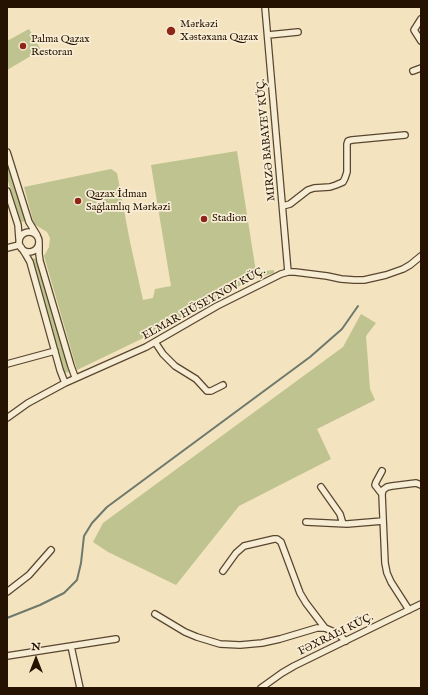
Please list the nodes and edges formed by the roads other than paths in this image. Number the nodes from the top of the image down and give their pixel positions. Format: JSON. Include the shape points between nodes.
{"nodes":[{"id":1,"x":265,"y":7,"type":"edge"},
{"id":2,"x":421,"y":19,"type":"edge"},
{"id":3,"x":298,"y":32,"type":"dead end"},
{"id":4,"x":268,"y":35,"type":"junction"},
{"id":5,"x":421,"y":41,"type":"edge"},
{"id":6,"x":421,"y":68,"type":"edge"},
{"id":7,"x":413,"y":71,"type":"dead end"},
{"id":8,"x":406,"y":135,"type":"dead end"},
{"id":9,"x":7,"y":152,"type":"edge"},
{"id":10,"x":7,"y":191,"type":"edge"},
{"id":11,"x":283,"y":206,"type":"junction"},
{"id":12,"x":38,"y":239,"type":"junction"},
{"id":13,"x":20,"y":244,"type":"junction"},
{"id":14,"x":7,"y":248,"type":"edge"},
{"id":15,"x":421,"y":256,"type":"edge"},
{"id":16,"x":288,"y":272,"type":"junction"},
{"id":17,"x":155,"y":342,"type":"junction"},
{"id":18,"x":54,"y":351,"type":"junction"},
{"id":19,"x":7,"y":364,"type":"edge"},
{"id":20,"x":75,"y":377,"type":"junction"},
{"id":21,"x":65,"y":383,"type":"junction"},
{"id":22,"x":223,"y":385,"type":"dead end"},
{"id":23,"x":7,"y":418,"type":"edge"},
{"id":24,"x":382,"y":471,"type":"dead end"},
{"id":25,"x":421,"y":485,"type":"edge"},
{"id":26,"x":321,"y":487,"type":"dead end"},
{"id":27,"x":382,"y":494,"type":"junction"},
{"id":28,"x":383,"y":521,"type":"junction"},
{"id":29,"x":306,"y":522,"type":"dead end"},
{"id":30,"x":343,"y":524,"type":"junction"},
{"id":31,"x":51,"y":550,"type":"dead end"},
{"id":32,"x":223,"y":571,"type":"dead end"},
{"id":33,"x":7,"y":592,"type":"edge"},
{"id":34,"x":421,"y":604,"type":"edge"},
{"id":35,"x":409,"y":610,"type":"junction"},
{"id":36,"x":155,"y":614,"type":"dead end"},
{"id":37,"x":325,"y":628,"type":"junction"},
{"id":38,"x":116,"y":640,"type":"dead end"},
{"id":39,"x":346,"y":641,"type":"junction"},
{"id":40,"x":71,"y":646,"type":"junction"},
{"id":41,"x":7,"y":656,"type":"edge"},
{"id":42,"x":80,"y":688,"type":"edge"},
{"id":43,"x":261,"y":688,"type":"edge"}],
"edges":[{"from":1,"to":4,"type":"street","name":"MIRZƏ BABAYEV KÜÇ."},
{"from":2,"to":5,"type":"street","via":[[414,30]]},
{"from":3,"to":4,"type":"street"},
{"from":4,"to":11,"type":"street","name":"MIRZƏ BABAYEV KÜÇ."},
{"from":6,"to":7,"type":"street"},
{"from":8,"to":11,"type":"street","via":[[348,141],[347,172],[343,182],[308,190],[290,204]]},
{"from":9,"to":12,"type":"street","via":[[29,222]]},
{"from":10,"to":13,"type":"street","via":[[18,225]]},
{"from":11,"to":16,"type":"street","name":"MIRZƏ BABAYEV KÜÇ."},
{"from":12,"to":13,"type":"street","via":[[31,232],[24,233],[20,238]]},
{"from":12,"to":13,"type":"street","via":[[37,248],[32,251],[26,251]]},
{"from":12,"to":20,"type":"street","via":[[40,261]]},
{"from":13,"to":14,"type":"street"},
{"from":13,"to":18,"type":"street","via":[[31,264]]},
{"from":15,"to":16,"type":"street","name":"ELMAR HÜSEYNOV KÜÇ.","via":[[403,269],[364,280]]},
{"from":16,"to":17,"type":"street","name":"ELMAR HÜSEYNOV KÜÇ.","via":[[235,296]]},
{"from":17,"to":20,"type":"street","name":"ELMAR HÜSEYNOV KÜÇ."},
{"from":17,"to":22,"type":"street","via":[[175,366],[196,379],[207,391]]},
{"from":18,"to":19,"type":"street"},
{"from":18,"to":21,"type":"street"},
{"from":20,"to":21,"type":"street","name":"ELMAR HÜSEYNOV KÜÇ."},
{"from":21,"to":23,"type":"street","name":"ELMAR HÜSEYNOV KÜÇ."},
{"from":24,"to":27,"type":"street","via":[[375,485]]},
{"from":25,"to":27,"type":"street","via":[[416,483],[387,487]]},
{"from":26,"to":30,"type":"street","via":[[340,514]]},
{"from":27,"to":28,"type":"street"},
{"from":28,"to":30,"type":"street"},
{"from":28,"to":35,"type":"street","via":[[387,573],[390,582]]},
{"from":29,"to":30,"type":"street"},
{"from":31,"to":33,"type":"street","via":[[29,575]]},
{"from":32,"to":37,"type":"street","via":[[244,546],[277,539],[300,592]]},
{"from":34,"to":35,"type":"street"},
{"from":35,"to":39,"type":"street"},
{"from":36,"to":37,"type":"street","via":[[185,632],[213,643],[229,645],[262,643]]},
{"from":37,"to":39,"type":"street"},
{"from":38,"to":40,"type":"street"},
{"from":39,"to":43,"type":"street","via":[[282,673]]},
{"from":40,"to":41,"type":"street"},
{"from":40,"to":42,"type":"street"}]}
